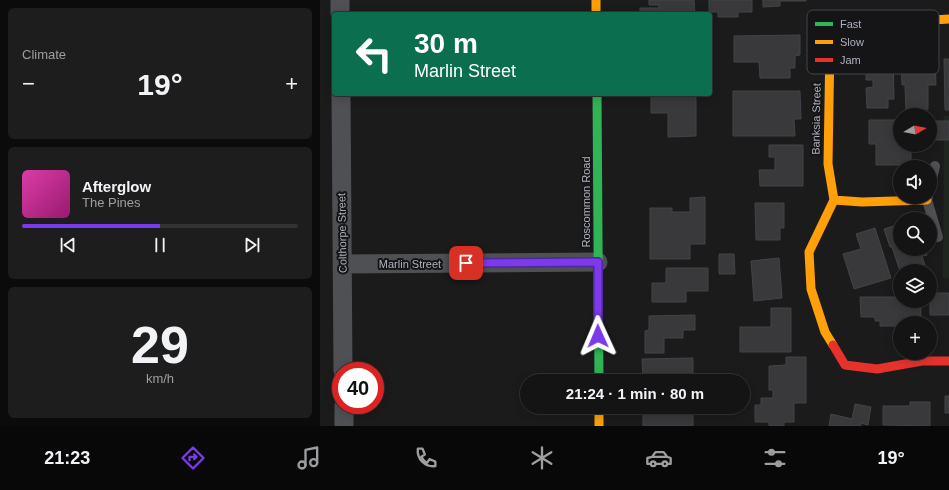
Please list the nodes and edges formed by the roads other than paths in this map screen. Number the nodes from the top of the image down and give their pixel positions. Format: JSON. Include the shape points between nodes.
{"nodes":[{"id":1,"x":340,"y":0,"type":"edge"},
{"id":2,"x":596,"y":0,"type":"edge"},
{"id":3,"x":340,"y":12,"type":"edge"},
{"id":4,"x":596,"y":12,"type":"edge"},
{"id":5,"x":949,"y":19,"type":"edge"},
{"id":6,"x":939,"y":20,"type":"edge"},
{"id":7,"x":829,"y":74,"type":"edge"},
{"id":8,"x":341,"y":96,"type":"edge"},
{"id":9,"x":597,"y":96,"type":"edge"},
{"id":10,"x":834,"y":200,"type":"junction"},
{"id":11,"x":893,"y":200,"type":"edge"},
{"id":12,"x":929,"y":204,"type":"edge"},
{"id":13,"x":938,"y":236,"type":"dead end"},
{"id":14,"x":598,"y":262,"type":"junction"},
{"id":15,"x":342,"y":264,"type":"junction"},
{"id":16,"x":949,"y":361,"type":"edge"},
{"id":17,"x":343,"y":362,"type":"edge"},
{"id":18,"x":599,"y":374,"type":"edge"},
{"id":19,"x":344,"y":414,"type":"edge"},
{"id":20,"x":599,"y":414,"type":"edge"},
{"id":21,"x":344,"y":426,"type":"edge"},
{"id":22,"x":599,"y":426,"type":"edge"}],
"edges":[{"from":1,"to":3,"type":"street"},
{"from":2,"to":4,"type":"street"},
{"from":5,"to":6,"type":"street","name":"Banksia Street"},
{"from":7,"to":10,"type":"street","name":"Banksia Street","via":[[828,164]]},
{"from":8,"to":15,"type":"street","name":"Colthorpe Street"},
{"from":9,"to":14,"type":"street","name":"Roscommon Road"},
{"from":10,"to":11,"type":"street"},
{"from":10,"to":16,"type":"street","via":[[809,252],[811,289],[825,332],[845,365],[878,369],[922,361]]},
{"from":12,"to":13,"type":"lane"},
{"from":14,"to":15,"type":"street","name":"Marlin Street"},
{"from":14,"to":18,"type":"street","name":"Roscommon Road"},
{"from":15,"to":17,"type":"street","name":"Colthorpe Street"},
{"from":19,"to":21,"type":"street"},
{"from":20,"to":22,"type":"street"}]}
